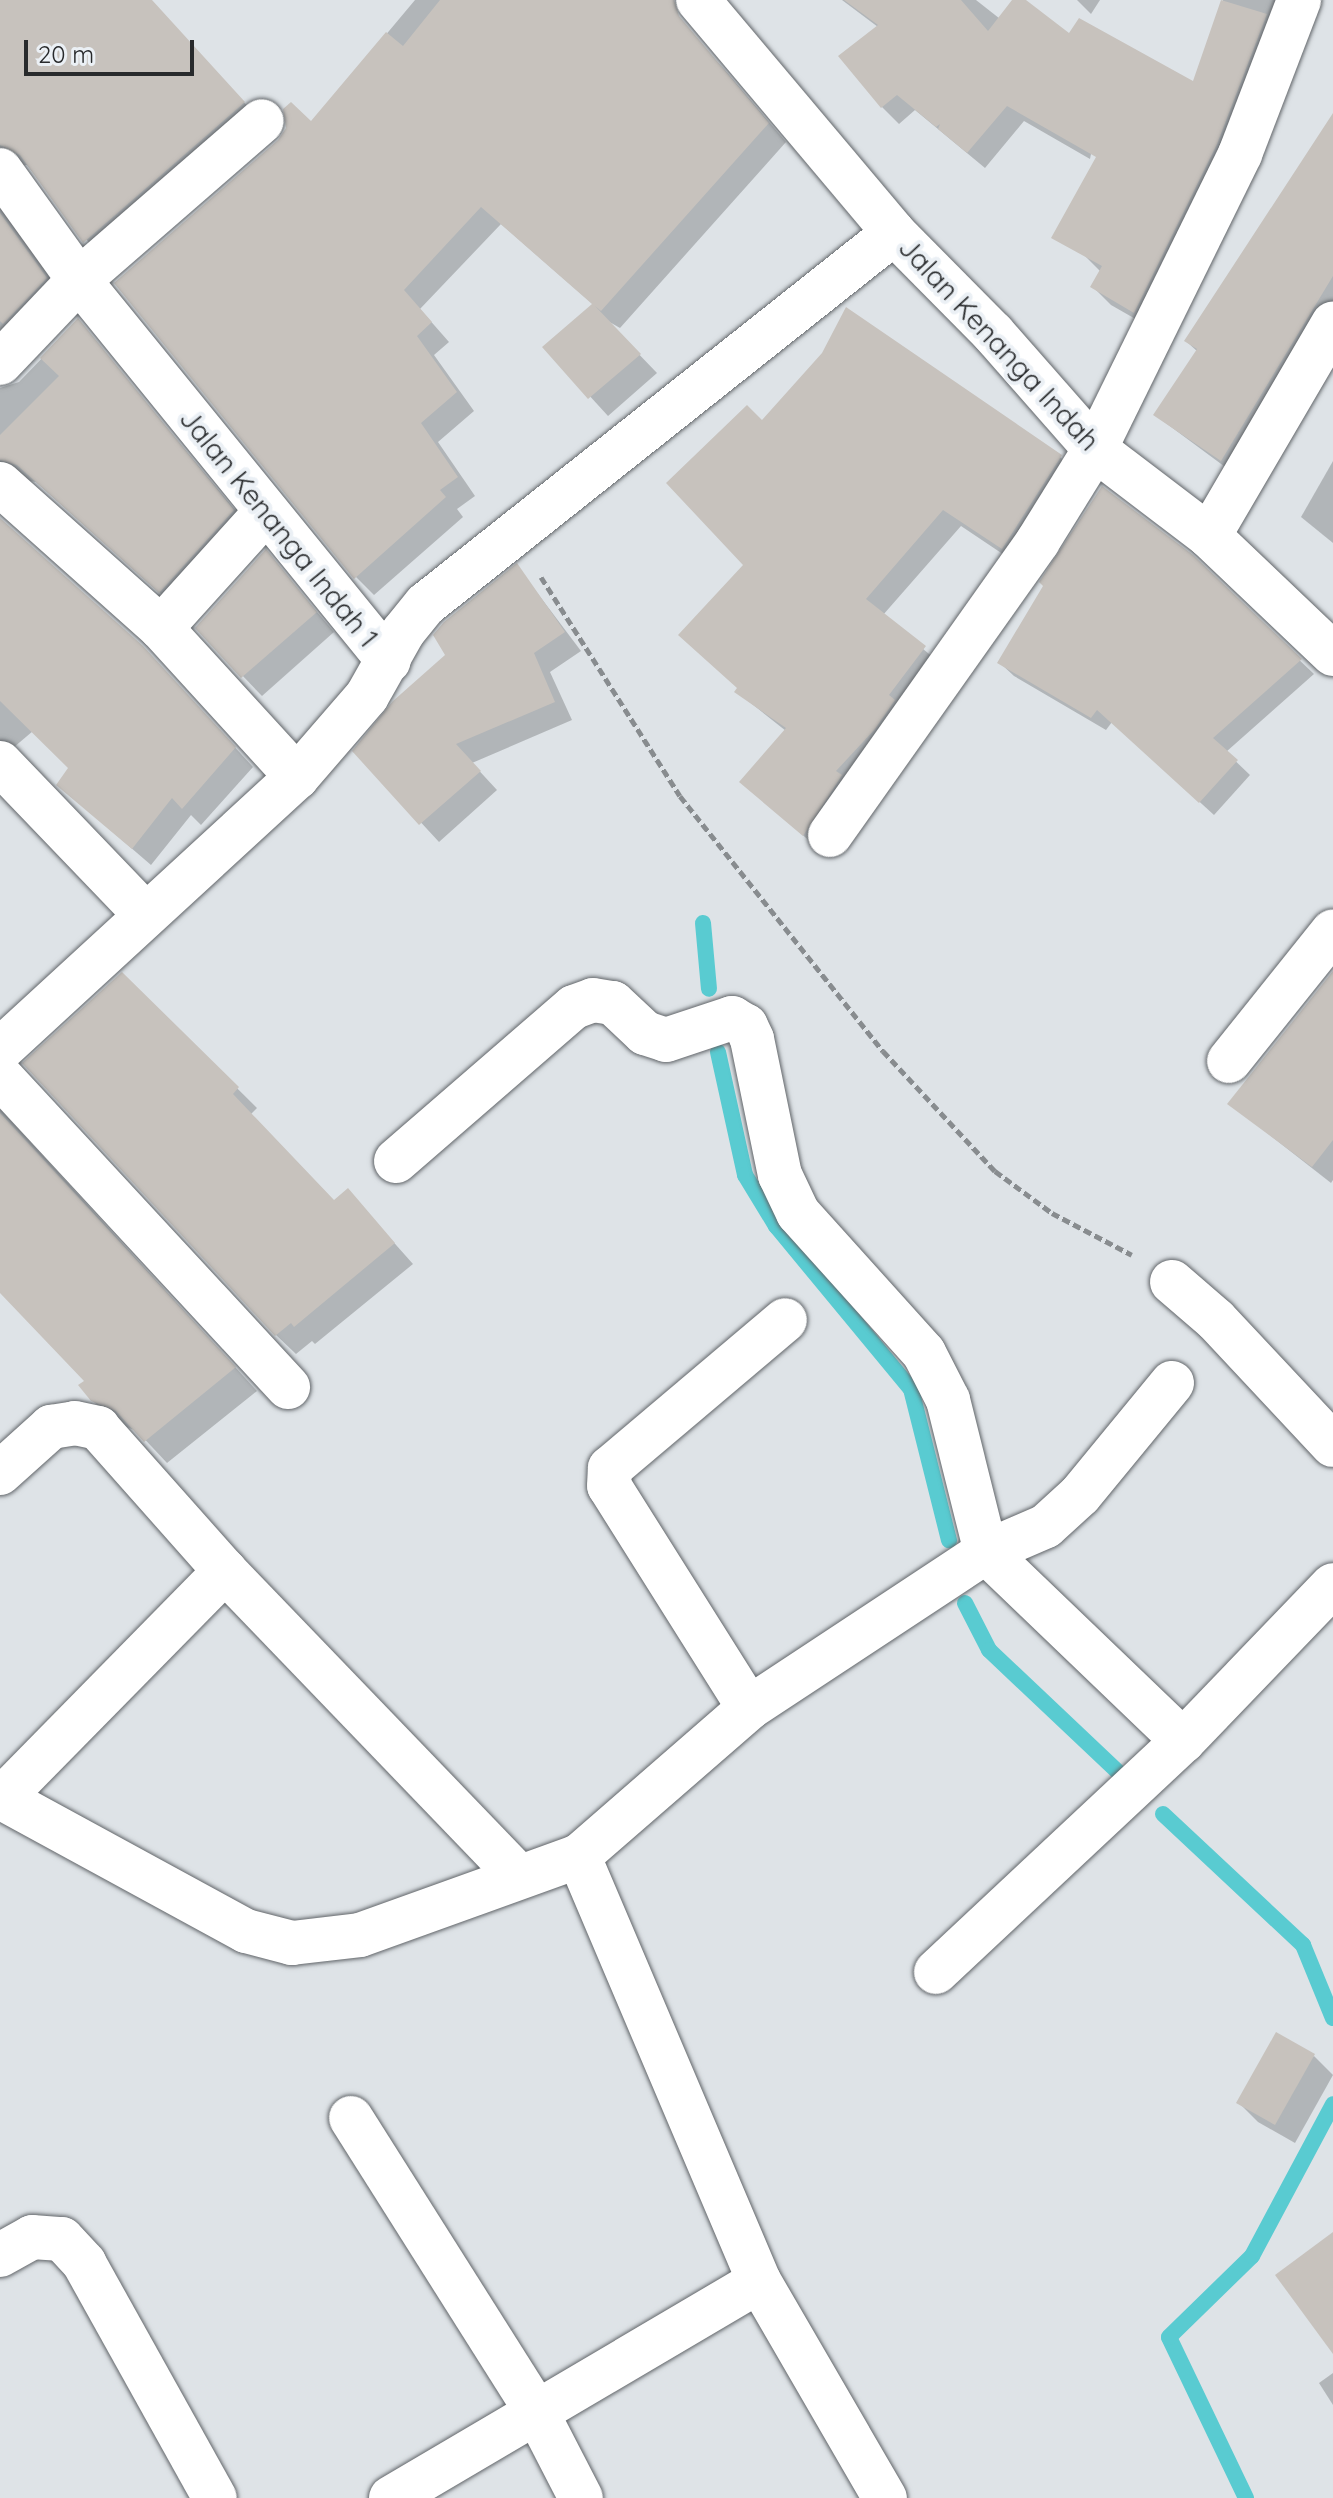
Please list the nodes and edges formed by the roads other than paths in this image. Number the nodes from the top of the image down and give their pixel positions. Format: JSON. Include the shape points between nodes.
{"nodes":[{"id":1,"x":698,"y":0,"type":"edge"},
{"id":2,"x":1299,"y":0,"type":"edge"},
{"id":3,"x":262,"y":121,"type":"dead end"},
{"id":4,"x":0,"y":170,"type":"edge"},
{"id":5,"x":894,"y":233,"type":"junction"},
{"id":6,"x":79,"y":280,"type":"junction"},
{"id":7,"x":1333,"y":324,"type":"edge"},
{"id":8,"x":0,"y":363,"type":"edge"},
{"id":9,"x":1095,"y":449,"type":"junction"},
{"id":10,"x":0,"y":484,"type":"edge"},
{"id":11,"x":265,"y":513,"type":"junction"},
{"id":12,"x":1209,"y":536,"type":"junction"},
{"id":13,"x":161,"y":628,"type":"junction"},
{"id":14,"x":1333,"y":654,"type":"edge"},
{"id":15,"x":389,"y":661,"type":"junction"},
{"id":16,"x":0,"y":763,"type":"edge"},
{"id":17,"x":297,"y":777,"type":"junction"},
{"id":18,"x":830,"y":835,"type":"dead end"},
{"id":19,"x":145,"y":914,"type":"junction"},
{"id":20,"x":1333,"y":931,"type":"edge"},
{"id":21,"x":0,"y":1050,"type":"edge"},
{"id":22,"x":1229,"y":1061,"type":"dead end"},
{"id":23,"x":0,"y":1076,"type":"edge"},
{"id":24,"x":396,"y":1161,"type":"dead end"},
{"id":25,"x":1172,"y":1282,"type":"road end"},
{"id":26,"x":785,"y":1320,"type":"dead end"},
{"id":27,"x":1172,"y":1383,"type":"dead end"},
{"id":28,"x":288,"y":1387,"type":"dead end"},
{"id":29,"x":1333,"y":1445,"type":"edge"},
{"id":30,"x":0,"y":1473,"type":"edge"},
{"id":31,"x":986,"y":1552,"type":"junction"},
{"id":32,"x":225,"y":1571,"type":"junction"},
{"id":33,"x":1333,"y":1585,"type":"edge"},
{"id":34,"x":749,"y":1708,"type":"junction"},
{"id":35,"x":1183,"y":1741,"type":"junction"},
{"id":36,"x":1,"y":1797,"type":"edge"},
{"id":37,"x":579,"y":1856,"type":"junction"},
{"id":38,"x":518,"y":1876,"type":"junction"},
{"id":39,"x":936,"y":1972,"type":"dead end"},
{"id":40,"x":351,"y":2118,"type":"dead end"},
{"id":41,"x":0,"y":2255,"type":"edge"},
{"id":42,"x":759,"y":2281,"type":"junction"},
{"id":43,"x":536,"y":2411,"type":"junction"},
{"id":44,"x":215,"y":2498,"type":"edge"},
{"id":45,"x":391,"y":2498,"type":"edge"},
{"id":46,"x":581,"y":2498,"type":"edge"},
{"id":47,"x":885,"y":2498,"type":"edge"}],
"edges":[{"from":1,"to":5,"type":"street","name":"Jalan Kenanga Indah"},
{"from":2,"to":9,"type":"street","via":[[1240,154]]},
{"from":3,"to":6,"type":"street"},
{"from":4,"to":6,"type":"street","name":"Jalan Kenanga Indah 1"},
{"from":5,"to":9,"type":"street","name":"Jalan Kenanga Indah","via":[[993,333]]},
{"from":5,"to":15,"type":"street","name":"Jalan Kenanga Indah 1","via":[[426,604],[403,632]]},
{"from":6,"to":8,"type":"street"},
{"from":6,"to":11,"type":"street","name":"Jalan Kenanga Indah 1"},
{"from":7,"to":12,"type":"street"},
{"from":9,"to":12,"type":"street","name":"Jalan Kenanga Indah"},
{"from":9,"to":18,"type":"street","via":[[1038,541]]},
{"from":10,"to":13,"type":"street"},
{"from":11,"to":13,"type":"street"},
{"from":11,"to":15,"type":"street","name":"Jalan Kenanga Indah 1"},
{"from":12,"to":14,"type":"street","name":"Jalan Kenanga Indah"},
{"from":13,"to":17,"type":"street"},
{"from":15,"to":17,"type":"street","via":[[367,696]]},
{"from":16,"to":19,"type":"street"},
{"from":17,"to":19,"type":"street"},
{"from":19,"to":21,"type":"street"},
{"from":20,"to":22,"type":"street"},
{"from":23,"to":28,"type":"street"},
{"from":24,"to":31,"type":"street","via":[[574,1007],[593,1000],[613,1003],[645,1033],[666,1040],[732,1018],[746,1026],[780,1175],[798,1213],[924,1353],[948,1400]]},
{"from":25,"to":29,"type":"street","via":[[1216,1320]]},
{"from":26,"to":34,"type":"street","via":[[610,1468],[609,1486]]},
{"from":27,"to":31,"type":"street","via":[[1080,1495],[1046,1526]]},
{"from":30,"to":32,"type":"street","via":[[51,1427],[75,1423],[98,1428]]},
{"from":31,"to":34,"type":"street"},
{"from":31,"to":35,"type":"street"},
{"from":32,"to":36,"type":"street"},
{"from":32,"to":38,"type":"street"},
{"from":33,"to":35,"type":"street"},
{"from":34,"to":37,"type":"street"},
{"from":35,"to":39,"type":"street"},
{"from":36,"to":38,"type":"street","via":[[246,1931],[292,1943],[360,1935]]},
{"from":37,"to":38,"type":"street"},
{"from":37,"to":42,"type":"street"},
{"from":40,"to":43,"type":"street"},
{"from":41,"to":44,"type":"street","via":[[32,2237],[62,2239],[84,2263]]},
{"from":42,"to":43,"type":"street"},
{"from":42,"to":47,"type":"street"},
{"from":43,"to":45,"type":"street"},
{"from":43,"to":46,"type":"street"}]}
